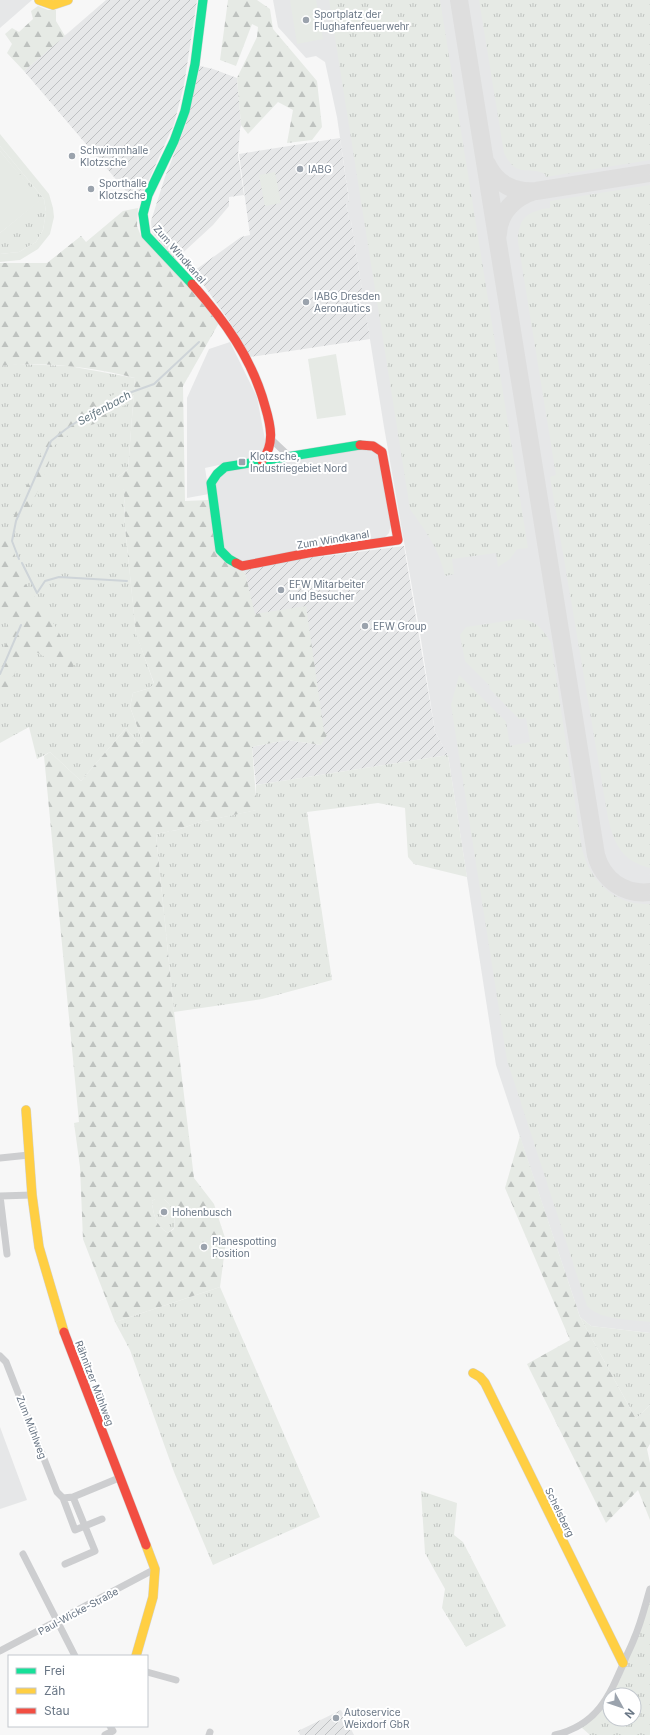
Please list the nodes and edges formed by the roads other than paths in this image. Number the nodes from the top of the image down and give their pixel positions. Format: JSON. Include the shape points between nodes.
{"nodes":[{"id":1,"x":39,"y":0,"type":"edge"},
{"id":2,"x":68,"y":0,"type":"edge"},
{"id":3,"x":203,"y":0,"type":"edge"},
{"id":4,"x":273,"y":441,"type":"junction"},
{"id":5,"x":290,"y":457,"type":"junction"},
{"id":6,"x":262,"y":461,"type":"junction"},
{"id":7,"x":26,"y":1110,"type":"dead end"},
{"id":8,"x":29,"y":1155,"type":"junction"},
{"id":9,"x":0,"y":1158,"type":"edge"},
{"id":10,"x":32,"y":1195,"type":"junction"},
{"id":11,"x":0,"y":1196,"type":"edge"},
{"id":12,"x":1,"y":1215,"type":"edge"},
{"id":13,"x":7,"y":1254,"type":"dead end"},
{"id":14,"x":0,"y":1356,"type":"edge"},
{"id":15,"x":473,"y":1374,"type":"dead end"},
{"id":16,"x":119,"y":1478,"type":"junction"},
{"id":17,"x":73,"y":1497,"type":"junction"},
{"id":18,"x":63,"y":1498,"type":"junction"},
{"id":19,"x":102,"y":1519,"type":"dead end"},
{"id":20,"x":84,"y":1527,"type":"junction"},
{"id":21,"x":23,"y":1554,"type":"dead end"},
{"id":22,"x":65,"y":1564,"type":"dead end"},
{"id":23,"x":155,"y":1569,"type":"junction"},
{"id":24,"x":650,"y":1589,"type":"edge"},
{"id":25,"x":57,"y":1622,"type":"junction"},
{"id":26,"x":0,"y":1651,"type":"edge"},
{"id":27,"x":74,"y":1655,"type":"edge"},
{"id":28,"x":136,"y":1655,"type":"edge"},
{"id":29,"x":624,"y":1663,"type":"junction"},
{"id":30,"x":148,"y":1672,"type":"edge"},
{"id":31,"x":176,"y":1680,"type":"dead end"},
{"id":32,"x":114,"y":1730,"type":"edge"},
{"id":33,"x":105,"y":1735,"type":"edge"},
{"id":34,"x":555,"y":1735,"type":"edge"}],
"edges":[{"from":1,"to":2,"type":"street","via":[[53,5]]},
{"from":3,"to":4,"type":"street","name":"Zum Windkanal","via":[[187,103],[145,204],[142,225],[146,235],[212,306],[236,339],[258,383]]},
{"from":4,"to":5,"type":"street"},
{"from":4,"to":6,"type":"street","via":[[271,449]]},
{"from":5,"to":6,"type":"street","name":"Zum Windkanal"},
{"from":5,"to":6,"type":"street","name":"Zum Windkanal","via":[[360,446],[374,446],[382,452],[398,540],[242,566],[228,559],[220,550],[211,483],[215,475],[225,467]]},
{"from":7,"to":8,"type":"street","name":"Rähnitzer Mühlweg"},
{"from":8,"to":9,"type":"street"},
{"from":8,"to":10,"type":"street","name":"Rähnitzer Mühlweg"},
{"from":10,"to":11,"type":"street"},
{"from":10,"to":16,"type":"street","name":"Rähnitzer Mühlweg","via":[[39,1247],[62,1327]]},
{"from":11,"to":12,"type":"street"},
{"from":12,"to":13,"type":"street"},
{"from":14,"to":18,"type":"street","name":"Zum Mühlweg","via":[[6,1362],[57,1492]]},
{"from":15,"to":29,"type":"street","name":"Schelsberg","via":[[485,1383]]},
{"from":16,"to":17,"type":"street"},
{"from":16,"to":23,"type":"street","name":"Rähnitzer Mühlweg"},
{"from":17,"to":18,"type":"street"},
{"from":17,"to":20,"type":"street"},
{"from":18,"to":20,"type":"street","name":"Zum Mühlweg","via":[[75,1530]]},
{"from":19,"to":20,"type":"street"},
{"from":20,"to":22,"type":"street","via":[[95,1551]]},
{"from":21,"to":25,"type":"street"},
{"from":23,"to":25,"type":"street","name":"Paul-Wicke-Straße"},
{"from":23,"to":28,"type":"street","name":"Rähnitzer Mühlweg","via":[[153,1597]]},
{"from":24,"to":29,"type":"street"},
{"from":25,"to":26,"type":"street","name":"Paul-Wicke-Straße"},
{"from":25,"to":27,"type":"street"},
{"from":29,"to":34,"type":"street","via":[[604,1703],[595,1714],[566,1732]]},
{"from":30,"to":31,"type":"street"},
{"from":32,"to":33,"type":"street"}]}
